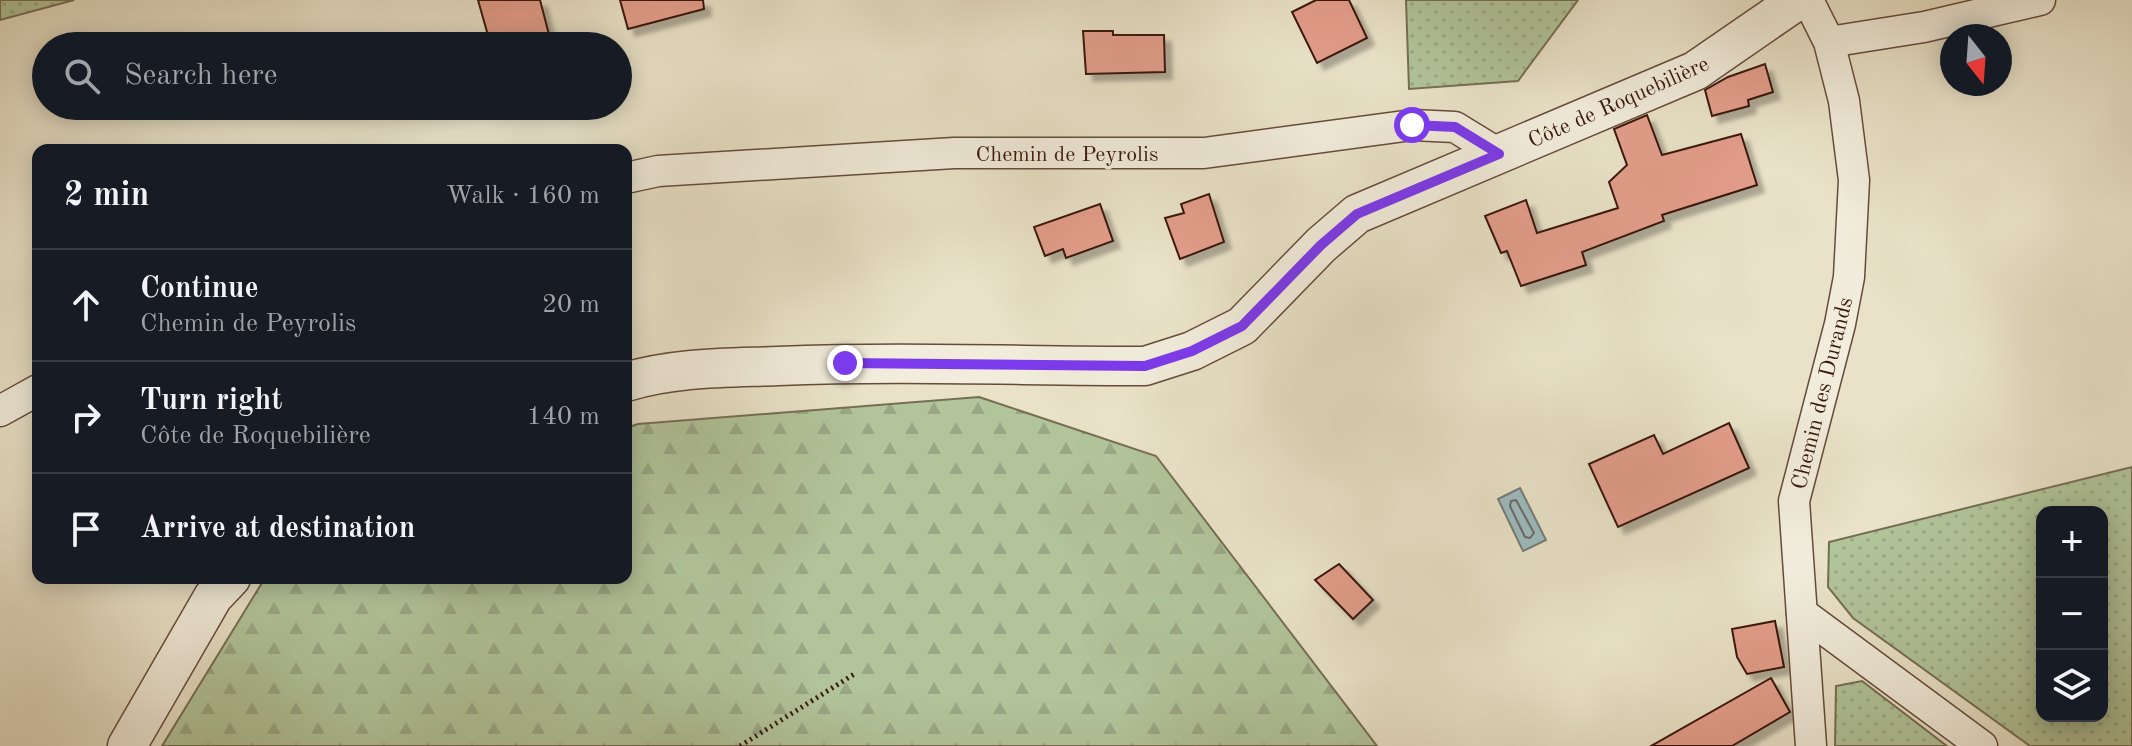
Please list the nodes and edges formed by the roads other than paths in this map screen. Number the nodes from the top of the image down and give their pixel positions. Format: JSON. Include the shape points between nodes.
{"nodes":[{"id":1,"x":1798,"y":0,"type":"edge"},
{"id":2,"x":1808,"y":0,"type":"edge"},
{"id":3,"x":2040,"y":0,"type":"edge"},
{"id":4,"x":1829,"y":42,"type":"junction"},
{"id":5,"x":1499,"y":154,"type":"junction"},
{"id":6,"x":632,"y":177,"type":"edge"},
{"id":7,"x":632,"y":380,"type":"edge"},
{"id":8,"x":32,"y":393,"type":"edge"},
{"id":9,"x":0,"y":411,"type":"edge"},
{"id":10,"x":225,"y":584,"type":"edge"},
{"id":11,"x":1802,"y":613,"type":"junction"},
{"id":12,"x":127,"y":746,"type":"edge"},
{"id":13,"x":1811,"y":746,"type":"edge"},
{"id":14,"x":1982,"y":746,"type":"edge"}],
"edges":[{"from":1,"to":5,"type":"street","name":"Côte de Roquebilière","via":[[1695,71]]},
{"from":2,"to":4,"type":"street","name":"Chemin des Durands"},
{"from":3,"to":4,"type":"street"},
{"from":4,"to":11,"type":"street","name":"Chemin des Durands","via":[[1844,101],[1854,180],[1849,277],[1794,501]]},
{"from":5,"to":6,"type":"street","name":"Chemin de Peyrolis","via":[[1455,127],[1412,125],[1204,153],[956,153]]},
{"from":5,"to":7,"type":"street","name":"Côte de Roquebilière","via":[[1357,214],[1242,326],[1192,351],[1145,366],[845,363],[709,369]]},
{"from":8,"to":9,"type":"street"},
{"from":10,"to":12,"type":"street"},
{"from":11,"to":13,"type":"street","name":"Chemin des Durands"},
{"from":11,"to":14,"type":"street"}]}
